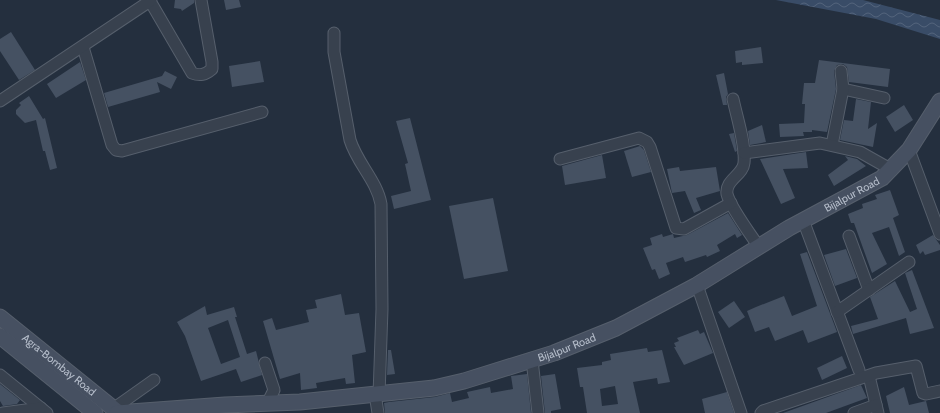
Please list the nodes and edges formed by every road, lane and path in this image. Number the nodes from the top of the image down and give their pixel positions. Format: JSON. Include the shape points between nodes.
{"nodes":[{"id":1,"x":151,"y":0,"type":"edge"},
{"id":2,"x":201,"y":0,"type":"edge"},
{"id":3,"x":334,"y":33,"type":"dead end"},
{"id":4,"x":83,"y":47,"type":"junction"},
{"id":5,"x":841,"y":71,"type":"dead end"},
{"id":6,"x":843,"y":89,"type":"junction"},
{"id":7,"x":884,"y":98,"type":"dead end"},
{"id":8,"x":733,"y":99,"type":"dead end"},
{"id":9,"x":0,"y":101,"type":"edge"},
{"id":10,"x":940,"y":101,"type":"edge"},
{"id":11,"x":262,"y":112,"type":"dead end"},
{"id":12,"x":832,"y":145,"type":"junction"},
{"id":13,"x":910,"y":150,"type":"junction"},
{"id":14,"x":744,"y":153,"type":"junction"},
{"id":15,"x":560,"y":159,"type":"dead end"},
{"id":16,"x":892,"y":170,"type":"junction"},
{"id":17,"x":731,"y":203,"type":"junction"},
{"id":18,"x":803,"y":220,"type":"junction"},
{"id":19,"x":940,"y":234,"type":"edge"},
{"id":20,"x":848,"y":236,"type":"dead end"},
{"id":21,"x":759,"y":247,"type":"junction"},
{"id":22,"x":909,"y":262,"type":"dead end"},
{"id":23,"x":697,"y":285,"type":"junction"},
{"id":24,"x":869,"y":290,"type":"junction"},
{"id":25,"x":837,"y":312,"type":"junction"},
{"id":26,"x":0,"y":317,"type":"edge"},
{"id":27,"x":0,"y":336,"type":"edge"},
{"id":28,"x":532,"y":360,"type":"junction"},
{"id":29,"x":265,"y":363,"type":"dead end"},
{"id":30,"x":859,"y":370,"type":"dead end"},
{"id":31,"x":0,"y":375,"type":"edge"},
{"id":32,"x":869,"y":376,"type":"junction"},
{"id":33,"x":154,"y":380,"type":"dead end"},
{"id":34,"x":940,"y":391,"type":"edge"},
{"id":35,"x":377,"y":394,"type":"junction"},
{"id":36,"x":267,"y":404,"type":"junction"},
{"id":37,"x":877,"y":409,"type":"edge"},
{"id":38,"x":44,"y":411,"type":"edge"},
{"id":39,"x":117,"y":412,"type":"edge"},
{"id":40,"x":3,"y":413,"type":"edge"},
{"id":41,"x":95,"y":413,"type":"edge"},
{"id":42,"x":378,"y":413,"type":"edge"},
{"id":43,"x":538,"y":413,"type":"edge"},
{"id":44,"x":741,"y":413,"type":"edge"},
{"id":45,"x":761,"y":413,"type":"edge"},
{"id":46,"x":854,"y":413,"type":"edge"}],
"edges":[{"from":1,"to":2,"type":"street","via":[[192,73],[197,75],[205,74],[212,69]]},
{"from":1,"to":4,"type":"street"},
{"from":3,"to":35,"type":"street","via":[[334,52],[350,140],[354,153],[380,195],[382,309]]},
{"from":4,"to":9,"type":"street"},
{"from":4,"to":11,"type":"street","via":[[112,145],[116,150],[122,151]]},
{"from":5,"to":6,"type":"street"},
{"from":6,"to":7,"type":"street"},
{"from":6,"to":12,"type":"street"},
{"from":8,"to":14,"type":"street"},
{"from":10,"to":13,"type":"main road","name":"Bijalpur Road"},
{"from":12,"to":14,"type":"street","via":[[813,143]]},
{"from":12,"to":16,"type":"street","via":[[860,152]]},
{"from":13,"to":16,"type":"main road","name":"Bijalpur Road"},
{"from":13,"to":19,"type":"street"},
{"from":14,"to":17,"type":"street","via":[[742,169],[727,189]]},
{"from":15,"to":17,"type":"street","via":[[639,138],[650,147],[676,228],[684,229]]},
{"from":16,"to":18,"type":"main road","name":"Bijalpur Road","via":[[882,178]]},
{"from":17,"to":21,"type":"street"},
{"from":18,"to":21,"type":"main road","name":"Bijalpur Road"},
{"from":18,"to":25,"type":"street"},
{"from":20,"to":24,"type":"street"},
{"from":21,"to":23,"type":"main road","name":"Bijalpur Road"},
{"from":22,"to":24,"type":"street"},
{"from":23,"to":28,"type":"main road","name":"Bijalpur Road","via":[[616,328]]},
{"from":23,"to":44,"type":"street"},
{"from":24,"to":25,"type":"street"},
{"from":25,"to":30,"type":"street"},
{"from":26,"to":39,"type":"main road","name":"Agra-Bombay Road"},
{"from":27,"to":41,"type":"main road","name":"Agra-Bombay Road"},
{"from":28,"to":35,"type":"main road","name":"Bijalpur Road","via":[[434,388]]},
{"from":28,"to":43,"type":"street"},
{"from":29,"to":36,"type":"street","via":[[274,390]]},
{"from":31,"to":38,"type":"street"},
{"from":32,"to":34,"type":"street","via":[[916,366],[923,393]]},
{"from":32,"to":37,"type":"street"},
{"from":32,"to":45,"type":"street"},
{"from":33,"to":39,"type":"street"},
{"from":35,"to":36,"type":"main road","name":"Bijalpur Road"},
{"from":35,"to":42,"type":"street"},
{"from":36,"to":39,"type":"main road","name":"Bijalpur Road"},
{"from":37,"to":46,"type":"street"},
{"from":38,"to":40,"type":"street"}]}
